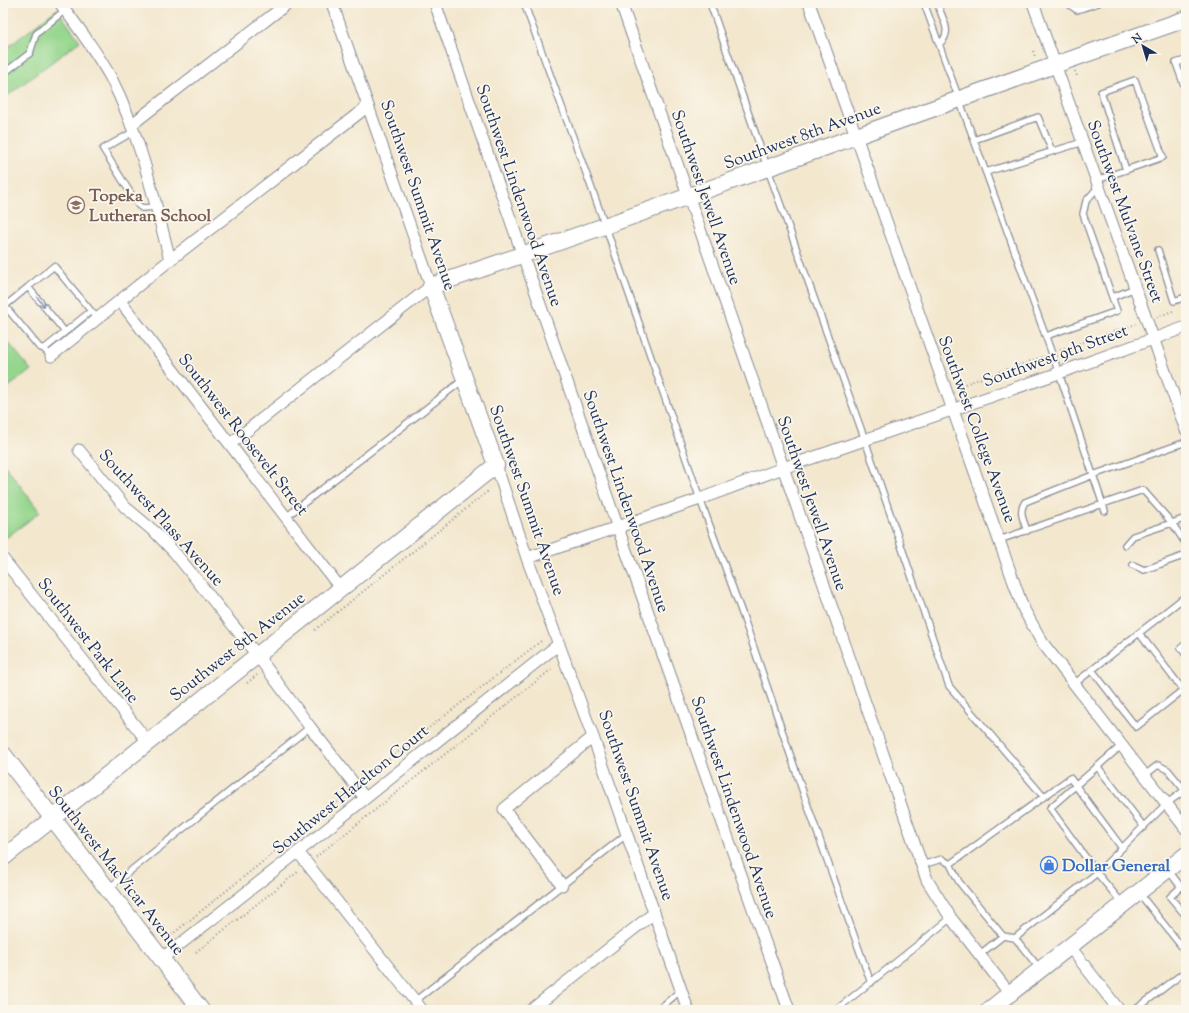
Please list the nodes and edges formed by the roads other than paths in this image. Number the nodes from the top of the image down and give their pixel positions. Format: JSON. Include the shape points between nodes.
{"nodes":[{"id":1,"x":288,"y":3,"type":"edge"},
{"id":2,"x":332,"y":3,"type":"edge"},
{"id":3,"x":435,"y":3,"type":"edge"},
{"id":4,"x":524,"y":3,"type":"edge"},
{"id":5,"x":621,"y":3,"type":"edge"},
{"id":6,"x":710,"y":3,"type":"edge"},
{"id":7,"x":809,"y":3,"type":"edge"},
{"id":8,"x":924,"y":3,"type":"edge"},
{"id":9,"x":938,"y":3,"type":"edge"},
{"id":10,"x":1033,"y":3,"type":"edge"},
{"id":11,"x":1070,"y":3,"type":"edge"},
{"id":12,"x":1098,"y":3,"type":"edge"},
{"id":13,"x":62,"y":6,"type":"edge"},
{"id":14,"x":1186,"y":19,"type":"edge"},
{"id":15,"x":938,"y":44,"type":"junction"},
{"id":16,"x":1186,"y":60,"type":"edge"},
{"id":17,"x":1055,"y":64,"type":"junction"},
{"id":18,"x":3,"y":74,"type":"edge"},
{"id":19,"x":1186,"y":92,"type":"edge"},
{"id":20,"x":958,"y":99,"type":"junction"},
{"id":21,"x":368,"y":106,"type":"junction"},
{"id":22,"x":132,"y":128,"type":"junction"},
{"id":23,"x":855,"y":136,"type":"junction"},
{"id":24,"x":974,"y":140,"type":"junction"},
{"id":25,"x":1083,"y":142,"type":"junction"},
{"id":26,"x":1052,"y":151,"type":"junction"},
{"id":27,"x":768,"y":167,"type":"junction"},
{"id":28,"x":1126,"y":170,"type":"junction"},
{"id":29,"x":986,"y":172,"type":"junction"},
{"id":30,"x":1098,"y":183,"type":"junction"},
{"id":31,"x":688,"y":196,"type":"junction"},
{"id":32,"x":157,"y":207,"type":"junction"},
{"id":33,"x":605,"y":225,"type":"junction"},
{"id":34,"x":1158,"y":250,"type":"dead end"},
{"id":35,"x":523,"y":255,"type":"junction"},
{"id":36,"x":170,"y":260,"type":"junction"},
{"id":37,"x":431,"y":286,"type":"junction"},
{"id":38,"x":28,"y":287,"type":"junction"},
{"id":39,"x":1135,"y":288,"type":"junction"},
{"id":40,"x":1113,"y":297,"type":"junction"},
{"id":41,"x":1186,"y":297,"type":"edge"},
{"id":42,"x":120,"y":301,"type":"junction"},
{"id":43,"x":94,"y":315,"type":"junction"},
{"id":44,"x":1186,"y":327,"type":"edge"},
{"id":45,"x":65,"y":332,"type":"junction"},
{"id":46,"x":1046,"y":336,"type":"junction"},
{"id":47,"x":1153,"y":338,"type":"junction"},
{"id":48,"x":48,"y":353,"type":"junction"},
{"id":49,"x":1059,"y":373,"type":"junction"},
{"id":50,"x":465,"y":379,"type":"junction"},
{"id":51,"x":953,"y":410,"type":"junction"},
{"id":52,"x":1186,"y":430,"type":"edge"},
{"id":53,"x":865,"y":440,"type":"junction"},
{"id":54,"x":1186,"y":442,"type":"edge"},
{"id":55,"x":230,"y":444,"type":"junction"},
{"id":56,"x":79,"y":450,"type":"dead end"},
{"id":57,"x":496,"y":465,"type":"junction"},
{"id":58,"x":783,"y":468,"type":"junction"},
{"id":59,"x":1093,"y":475,"type":"junction"},
{"id":60,"x":700,"y":499,"type":"junction"},
{"id":61,"x":1102,"y":504,"type":"junction"},
{"id":62,"x":1105,"y":511,"type":"dead end"},
{"id":63,"x":286,"y":517,"type":"junction"},
{"id":64,"x":1186,"y":518,"type":"edge"},
{"id":65,"x":1172,"y":523,"type":"junction"},
{"id":66,"x":618,"y":528,"type":"junction"},
{"id":67,"x":1027,"y":531,"type":"junction"},
{"id":68,"x":999,"y":540,"type":"junction"},
{"id":69,"x":1186,"y":544,"type":"edge"},
{"id":70,"x":1125,"y":545,"type":"dead end"},
{"id":71,"x":1186,"y":555,"type":"edge"},
{"id":72,"x":527,"y":558,"type":"junction"},
{"id":73,"x":3,"y":559,"type":"edge"},
{"id":74,"x":1133,"y":565,"type":"dead end"},
{"id":75,"x":341,"y":589,"type":"junction"},
{"id":76,"x":1186,"y":596,"type":"edge"},
{"id":77,"x":1139,"y":633,"type":"junction"},
{"id":78,"x":559,"y":644,"type":"junction"},
{"id":79,"x":1186,"y":644,"type":"edge"},
{"id":80,"x":257,"y":655,"type":"junction"},
{"id":81,"x":1186,"y":655,"type":"edge"},
{"id":82,"x":1092,"y":670,"type":"junction"},
{"id":83,"x":1074,"y":684,"type":"junction"},
{"id":84,"x":310,"y":727,"type":"junction"},
{"id":85,"x":593,"y":737,"type":"junction"},
{"id":86,"x":148,"y":742,"type":"junction"},
{"id":87,"x":1122,"y":745,"type":"junction"},
{"id":88,"x":3,"y":754,"type":"edge"},
{"id":89,"x":1097,"y":766,"type":"junction"},
{"id":90,"x":1145,"y":775,"type":"junction"},
{"id":91,"x":1076,"y":785,"type":"junction"},
{"id":92,"x":1185,"y":791,"type":"edge"},
{"id":93,"x":1043,"y":796,"type":"junction"},
{"id":94,"x":365,"y":798,"type":"junction"},
{"id":95,"x":1166,"y":804,"type":"junction"},
{"id":96,"x":53,"y":818,"type":"junction"},
{"id":97,"x":1144,"y":827,"type":"junction"},
{"id":98,"x":1186,"y":829,"type":"edge"},
{"id":99,"x":627,"y":834,"type":"junction"},
{"id":100,"x":1122,"y":848,"type":"junction"},
{"id":101,"x":298,"y":852,"type":"junction"},
{"id":102,"x":1186,"y":855,"type":"edge"},
{"id":103,"x":3,"y":858,"type":"edge"},
{"id":104,"x":950,"y":864,"type":"junction"},
{"id":105,"x":922,"y":865,"type":"junction"},
{"id":106,"x":1168,"y":870,"type":"junction"},
{"id":107,"x":1097,"y":873,"type":"junction"},
{"id":108,"x":562,"y":885,"type":"junction"},
{"id":109,"x":108,"y":889,"type":"junction"},
{"id":110,"x":1139,"y":893,"type":"junction"},
{"id":111,"x":1123,"y":905,"type":"junction"},
{"id":112,"x":654,"y":913,"type":"junction"},
{"id":113,"x":1186,"y":916,"type":"edge"},
{"id":114,"x":951,"y":918,"type":"junction"},
{"id":115,"x":1003,"y":936,"type":"junction"},
{"id":116,"x":1015,"y":938,"type":"junction"},
{"id":117,"x":1070,"y":947,"type":"junction"},
{"id":118,"x":1186,"y":952,"type":"edge"},
{"id":119,"x":979,"y":955,"type":"junction"},
{"id":120,"x":162,"y":959,"type":"junction"},
{"id":121,"x":1041,"y":970,"type":"junction"},
{"id":122,"x":1186,"y":971,"type":"edge"},
{"id":123,"x":871,"y":983,"type":"junction"},
{"id":124,"x":681,"y":990,"type":"junction"},
{"id":125,"x":415,"y":1001,"type":"junction"},
{"id":126,"x":1002,"y":1004,"type":"edge"},
{"id":127,"x":201,"y":1010,"type":"edge"},
{"id":128,"x":422,"y":1010,"type":"edge"},
{"id":129,"x":531,"y":1010,"type":"edge"},
{"id":130,"x":658,"y":1010,"type":"edge"},
{"id":131,"x":688,"y":1010,"type":"edge"},
{"id":132,"x":789,"y":1010,"type":"edge"},
{"id":133,"x":836,"y":1010,"type":"edge"},
{"id":134,"x":1120,"y":1010,"type":"edge"},
{"id":135,"x":1134,"y":1010,"type":"edge"}],
"edges":[{"from":1,"to":22,"type":"street"},
{"from":2,"to":21,"type":"street","name":"Southwest Summit Avenue"},
{"from":3,"to":35,"type":"street","name":"Southwest Lindenwood Avenue"},
{"from":4,"to":33,"type":"lane"},
{"from":5,"to":31,"type":"street","name":"Southwest Jewell Avenue"},
{"from":6,"to":27,"type":"lane"},
{"from":7,"to":23,"type":"street","name":"Southwest College Avenue"},
{"from":8,"to":15,"type":"lane"},
{"from":9,"to":15,"type":"lane","via":[[947,30],[946,36]]},
{"from":10,"to":17,"type":"street","name":"Southwest Mulvane Street"},
{"from":11,"to":12,"type":"lane","via":[[1077,10]]},
{"from":13,"to":18,"type":"lane","via":[[36,34],[30,52]]},
{"from":13,"to":22,"type":"street","via":[[100,59]]},
{"from":14,"to":17,"type":"street","name":"Southwest 8th Avenue"},
{"from":15,"to":20,"type":"lane"},
{"from":16,"to":19,"type":"lane","via":[[1176,63]]},
{"from":17,"to":20,"type":"street","name":"Southwest 8th Avenue"},
{"from":17,"to":25,"type":"street","name":"Southwest Mulvane Street"},
{"from":20,"to":23,"type":"street","name":"Southwest 8th Avenue"},
{"from":20,"to":24,"type":"lane"},
{"from":21,"to":36,"type":"street"},
{"from":21,"to":37,"type":"street","name":"Southwest Summit Avenue"},
{"from":22,"to":32,"type":"street"},
{"from":22,"to":32,"type":"lane","via":[[103,149],[138,205],[142,208]]},
{"from":23,"to":27,"type":"street","name":"Southwest 8th Avenue"},
{"from":23,"to":51,"type":"street","name":"Southwest College Avenue"},
{"from":24,"to":26,"type":"lane","via":[[1038,117]]},
{"from":24,"to":29,"type":"lane"},
{"from":25,"to":26,"type":"lane"},
{"from":25,"to":30,"type":"street","name":"Southwest Mulvane Street"},
{"from":26,"to":29,"type":"lane"},
{"from":27,"to":31,"type":"street","name":"Southwest 8th Avenue"},
{"from":27,"to":53,"type":"lane"},
{"from":28,"to":28,"type":"lane","via":[[1163,157],[1135,80],[1101,92]]},
{"from":28,"to":30,"type":"lane"},
{"from":29,"to":46,"type":"lane"},
{"from":30,"to":39,"type":"street","name":"Southwest Mulvane Street"},
{"from":30,"to":40,"type":"lane","via":[[1086,201],[1084,214]]},
{"from":31,"to":33,"type":"street","name":"Southwest 8th Avenue"},
{"from":31,"to":58,"type":"street","name":"Southwest Jewell Avenue"},
{"from":32,"to":36,"type":"street"},
{"from":33,"to":35,"type":"street","name":"Southwest 8th Avenue"},
{"from":33,"to":60,"type":"lane"},
{"from":34,"to":41,"type":"lane","via":[[1174,301]]},
{"from":35,"to":37,"type":"street","name":"Southwest 8th Avenue"},
{"from":35,"to":66,"type":"street","name":"Southwest Lindenwood Avenue"},
{"from":36,"to":42,"type":"street"},
{"from":37,"to":50,"type":"street","name":"Southwest Summit Avenue"},
{"from":37,"to":55,"type":"street"},
{"from":38,"to":43,"type":"lane","via":[[54,266]]},
{"from":38,"to":45,"type":"lane","one_way":true},
{"from":38,"to":48,"type":"lane","via":[[5,306],[39,347]]},
{"from":39,"to":40,"type":"lane"},
{"from":39,"to":47,"type":"street","name":"Southwest Mulvane Street"},
{"from":40,"to":46,"type":"lane","via":[[1118,310]]},
{"from":42,"to":43,"type":"street"},
{"from":42,"to":55,"type":"street","name":"Southwest Roosevelt Street"},
{"from":43,"to":45,"type":"lane"},
{"from":43,"to":48,"type":"street"},
{"from":44,"to":47,"type":"street","name":"Southwest 9th Street"},
{"from":45,"to":48,"type":"lane"},
{"from":46,"to":49,"type":"lane"},
{"from":47,"to":49,"type":"street","name":"Southwest 9th Street"},
{"from":47,"to":52,"type":"street","name":"Southwest Mulvane Street"},
{"from":49,"to":51,"type":"street","name":"Southwest 9th Street"},
{"from":49,"to":59,"type":"lane"},
{"from":50,"to":57,"type":"street","name":"Southwest Summit Avenue"},
{"from":50,"to":63,"type":"lane"},
{"from":51,"to":53,"type":"street","name":"Southwest 9th Street"},
{"from":51,"to":68,"type":"street","name":"Southwest College Avenue"},
{"from":53,"to":58,"type":"street","name":"Southwest 9th Street"},
{"from":53,"to":93,"type":"lane","via":[[949,686]]},
{"from":54,"to":59,"type":"lane"},
{"from":55,"to":63,"type":"street","name":"Southwest Roosevelt Street"},
{"from":56,"to":80,"type":"street","name":"Southwest Plass Avenue","via":[[124,507],[156,533],[175,553]]},
{"from":57,"to":72,"type":"street","name":"Southwest Summit Avenue"},
{"from":57,"to":75,"type":"street","name":"Southwest 8th Avenue"},
{"from":58,"to":60,"type":"street","name":"Southwest 9th Street"},
{"from":58,"to":105,"type":"street","name":"Southwest Jewell Avenue"},
{"from":59,"to":61,"type":"lane"},
{"from":59,"to":67,"type":"lane","via":[[1024,502],[1021,508]]},
{"from":60,"to":66,"type":"street","name":"Southwest 9th Street"},
{"from":60,"to":123,"type":"lane","via":[[744,616]]},
{"from":61,"to":62,"type":"lane"},
{"from":61,"to":65,"type":"lane","via":[[1143,490]]},
{"from":61,"to":67,"type":"lane"},
{"from":63,"to":75,"type":"street","name":"Southwest Roosevelt Street"},
{"from":64,"to":65,"type":"lane"},
{"from":65,"to":69,"type":"lane"},
{"from":65,"to":70,"type":"lane","via":[[1133,536]]},
{"from":66,"to":72,"type":"street","name":"Southwest 9th Street"},
{"from":66,"to":132,"type":"street","name":"Southwest Lindenwood Avenue"},
{"from":67,"to":68,"type":"lane"},
{"from":68,"to":83,"type":"street","name":"Southwest College Avenue","via":[[1023,608],[1042,642]]},
{"from":71,"to":74,"type":"lane","via":[[1144,570]]},
{"from":72,"to":78,"type":"street","name":"Southwest Summit Avenue"},
{"from":73,"to":86,"type":"street","name":"Southwest Park Lane"},
{"from":75,"to":80,"type":"street","name":"Southwest 8th Avenue"},
{"from":76,"to":77,"type":"lane"},
{"from":77,"to":82,"type":"lane"},
{"from":77,"to":82,"type":"lane","via":[[1183,690],[1136,727]]},
{"from":78,"to":85,"type":"street","name":"Southwest Summit Avenue"},
{"from":78,"to":94,"type":"street","name":"Southwest Hazelton Court"},
{"from":79,"to":81,"type":"lane","via":[[1181,648]]},
{"from":80,"to":84,"type":"street","name":"Southwest Plass Avenue"},
{"from":80,"to":86,"type":"street","name":"Southwest 8th Avenue"},
{"from":82,"to":83,"type":"lane"},
{"from":83,"to":87,"type":"street","name":"Southwest College Avenue"},
{"from":84,"to":94,"type":"street","name":"Southwest Plass Avenue"},
{"from":84,"to":109,"type":"lane"},
{"from":85,"to":99,"type":"street","name":"Southwest Summit Avenue"},
{"from":85,"to":108,"type":"street","via":[[504,809]]},
{"from":86,"to":96,"type":"street","name":"Southwest 8th Avenue"},
{"from":87,"to":89,"type":"lane"},
{"from":87,"to":90,"type":"street","name":"Southwest College Avenue"},
{"from":88,"to":96,"type":"street","name":"Southwest MacVicar Avenue"},
{"from":89,"to":91,"type":"lane"},
{"from":89,"to":97,"type":"lane"},
{"from":90,"to":92,"type":"lane","via":[[1158,765],[1168,770]]},
{"from":90,"to":95,"type":"street","name":"Southwest College Avenue"},
{"from":91,"to":93,"type":"lane","via":[[1070,778]]},
{"from":91,"to":100,"type":"lane"},
{"from":91,"to":107,"type":"lane","via":[[1050,808]]},
{"from":92,"to":95,"type":"lane"},
{"from":93,"to":104,"type":"lane"},
{"from":94,"to":101,"type":"street","name":"Southwest Hazelton Court"},
{"from":95,"to":97,"type":"lane"},
{"from":95,"to":98,"type":"street","name":"Southwest College Avenue"},
{"from":96,"to":103,"type":"street","name":"Southwest 8th Avenue"},
{"from":96,"to":109,"type":"street","name":"Southwest MacVicar Avenue"},
{"from":97,"to":100,"type":"lane"},
{"from":99,"to":108,"type":"lane"},
{"from":99,"to":112,"type":"street","name":"Southwest Summit Avenue"},
{"from":100,"to":107,"type":"lane"},
{"from":101,"to":120,"type":"street","name":"Southwest Hazelton Court"},
{"from":101,"to":125,"type":"street"},
{"from":102,"to":106,"type":"street"},
{"from":104,"to":105,"type":"lane","via":[[942,859]]},
{"from":104,"to":115,"type":"lane","via":[[959,882]]},
{"from":105,"to":114,"type":"street","name":"Southwest Jewell Avenue","via":[[932,889]]},
{"from":106,"to":110,"type":"street"},
{"from":106,"to":113,"type":"lane","via":[[1181,887],[1170,897]]},
{"from":107,"to":111,"type":"lane"},
{"from":107,"to":116,"type":"lane"},
{"from":108,"to":125,"type":"lane"},
{"from":109,"to":120,"type":"street","name":"Southwest MacVicar Avenue"},
{"from":110,"to":111,"type":"street"},
{"from":110,"to":118,"type":"lane"},
{"from":111,"to":117,"type":"street"},
{"from":112,"to":124,"type":"street","name":"Southwest Summit Avenue"},
{"from":112,"to":129,"type":"street"},
{"from":114,"to":119,"type":"street","name":"Southwest Jewell Avenue"},
{"from":114,"to":123,"type":"lane"},
{"from":115,"to":116,"type":"lane"},
{"from":115,"to":119,"type":"lane"},
{"from":116,"to":121,"type":"lane"},
{"from":117,"to":121,"type":"street"},
{"from":117,"to":134,"type":"street"},
{"from":119,"to":126,"type":"street","name":"Southwest Jewell Avenue"},
{"from":120,"to":127,"type":"street","name":"Southwest MacVicar Avenue"},
{"from":121,"to":126,"type":"street"},
{"from":122,"to":135,"type":"lane"},
{"from":123,"to":133,"type":"lane"},
{"from":124,"to":130,"type":"lane"},
{"from":124,"to":131,"type":"street","name":"Southwest Summit Avenue"},
{"from":125,"to":128,"type":"street"}]}
